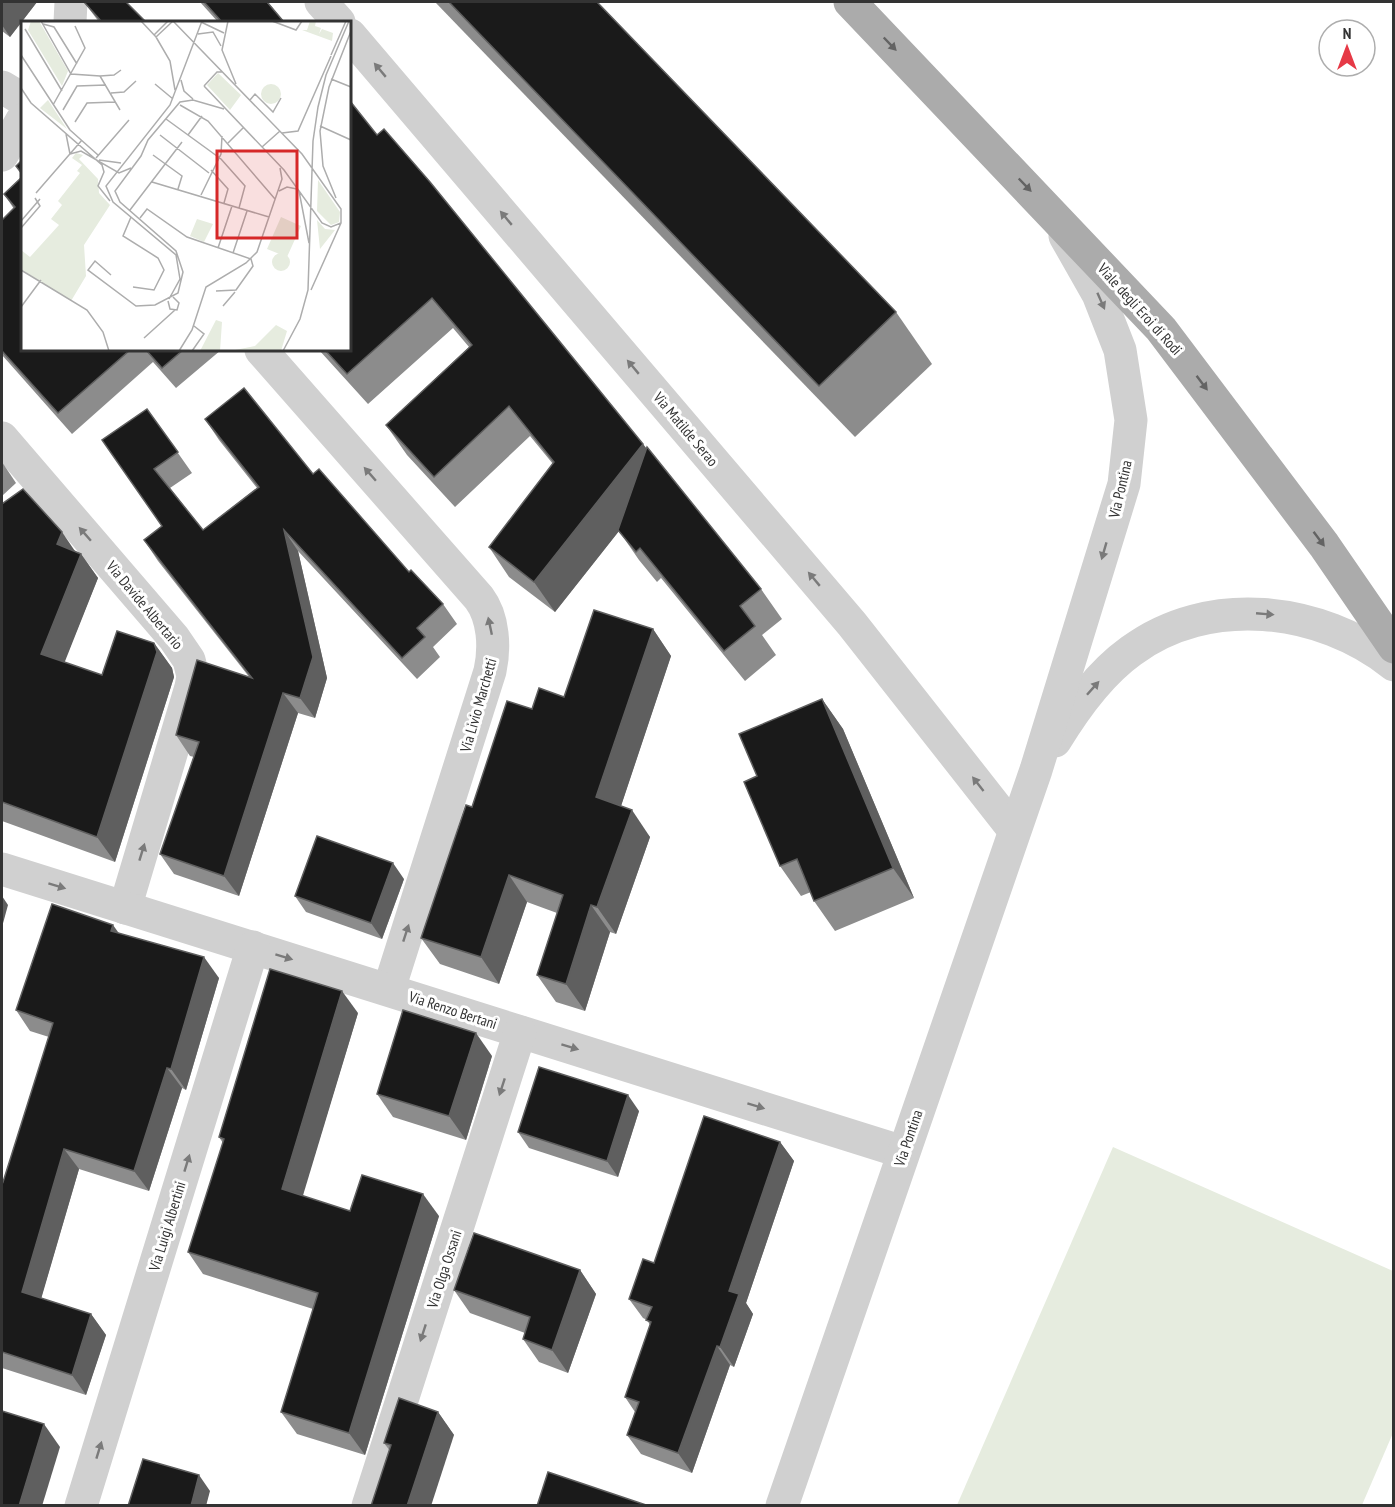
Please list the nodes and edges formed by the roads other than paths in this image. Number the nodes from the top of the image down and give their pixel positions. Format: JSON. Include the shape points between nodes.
{"nodes":[{"id":1,"x":71,"y":2,"type":"edge"},
{"id":2,"x":321,"y":2,"type":"edge"},
{"id":3,"x":850,"y":2,"type":"edge"},
{"id":4,"x":70,"y":21,"type":"edge"},
{"id":5,"x":338,"y":21,"type":"edge"},
{"id":6,"x":351,"y":36,"type":"edge"},
{"id":7,"x":2,"y":87,"type":"edge"},
{"id":8,"x":21,"y":98,"type":"edge"},
{"id":9,"x":21,"y":122,"type":"edge"},
{"id":10,"x":2,"y":155,"type":"edge"},
{"id":11,"x":1052,"y":214,"type":"junction"},
{"id":12,"x":262,"y":351,"type":"edge"},
{"id":13,"x":2,"y":438,"type":"edge"},
{"id":14,"x":1394,"y":647,"type":"edge"},
{"id":15,"x":1394,"y":664,"type":"edge"},
{"id":16,"x":1036,"y":771,"type":"junction"},
{"id":17,"x":1014,"y":830,"type":"junction"},
{"id":18,"x":2,"y":869,"type":"edge"},
{"id":19,"x":125,"y":908,"type":"junction"},
{"id":20,"x":254,"y":947,"type":"junction"},
{"id":21,"x":389,"y":989,"type":"junction"},
{"id":22,"x":520,"y":1032,"type":"junction"},
{"id":23,"x":903,"y":1152,"type":"junction"},
{"id":24,"x":81,"y":1506,"type":"edge"},
{"id":25,"x":368,"y":1506,"type":"edge"},
{"id":26,"x":782,"y":1506,"type":"edge"}],
"edges":[{"from":1,"to":4,"type":"street"},
{"from":2,"to":5,"type":"street"},
{"from":3,"to":11,"type":"main road","name":"Viale degli Eroi di Rodi","one_way":true},
{"from":17,"to":6,"type":"street","name":"Via Matilde Serao","one_way":true,"via":[[844,615]]},
{"from":7,"to":8,"type":"street"},
{"from":9,"to":10,"type":"street"},
{"from":11,"to":14,"type":"main road","name":"Viale degli Eroi di Rodi","one_way":true,"via":[[1175,346],[1324,545]]},
{"from":11,"to":16,"type":"street","name":"Via Pontina","one_way":true,"via":[[1110,322],[1126,374],[1131,420],[1124,484]]},
{"from":21,"to":12,"type":"street","name":"Via Livio Marchetti","one_way":true,"via":[[490,671],[491,631],[479,598]]},
{"from":19,"to":13,"type":"street","name":"Via Davide Albertario","one_way":true,"via":[[191,687],[192,669],[174,638]]},
{"from":16,"to":15,"type":"street","name":"Via Pontina","one_way":true,"via":[[1084,698],[1118,662],[1140,645],[1183,624],[1242,614],[1291,618],[1358,641]]},
{"from":16,"to":17,"type":"street","name":"Via Pontina"},
{"from":17,"to":23,"type":"street","name":"Via Pontina"},
{"from":18,"to":19,"type":"street","name":"Via Renzo Bertani","one_way":true},
{"from":19,"to":20,"type":"street","name":"Via Renzo Bertani"},
{"from":20,"to":21,"type":"street","name":"Via Renzo Bertani","one_way":true},
{"from":24,"to":20,"type":"street","name":"Via Luigi Albertini","one_way":true},
{"from":21,"to":22,"type":"street","name":"Via Renzo Bertani"},
{"from":22,"to":23,"type":"street","name":"Via Renzo Bertani","one_way":true},
{"from":22,"to":25,"type":"street","name":"Via Olga Ossani","one_way":true},
{"from":23,"to":26,"type":"street","name":"Via Pontina"}]}
